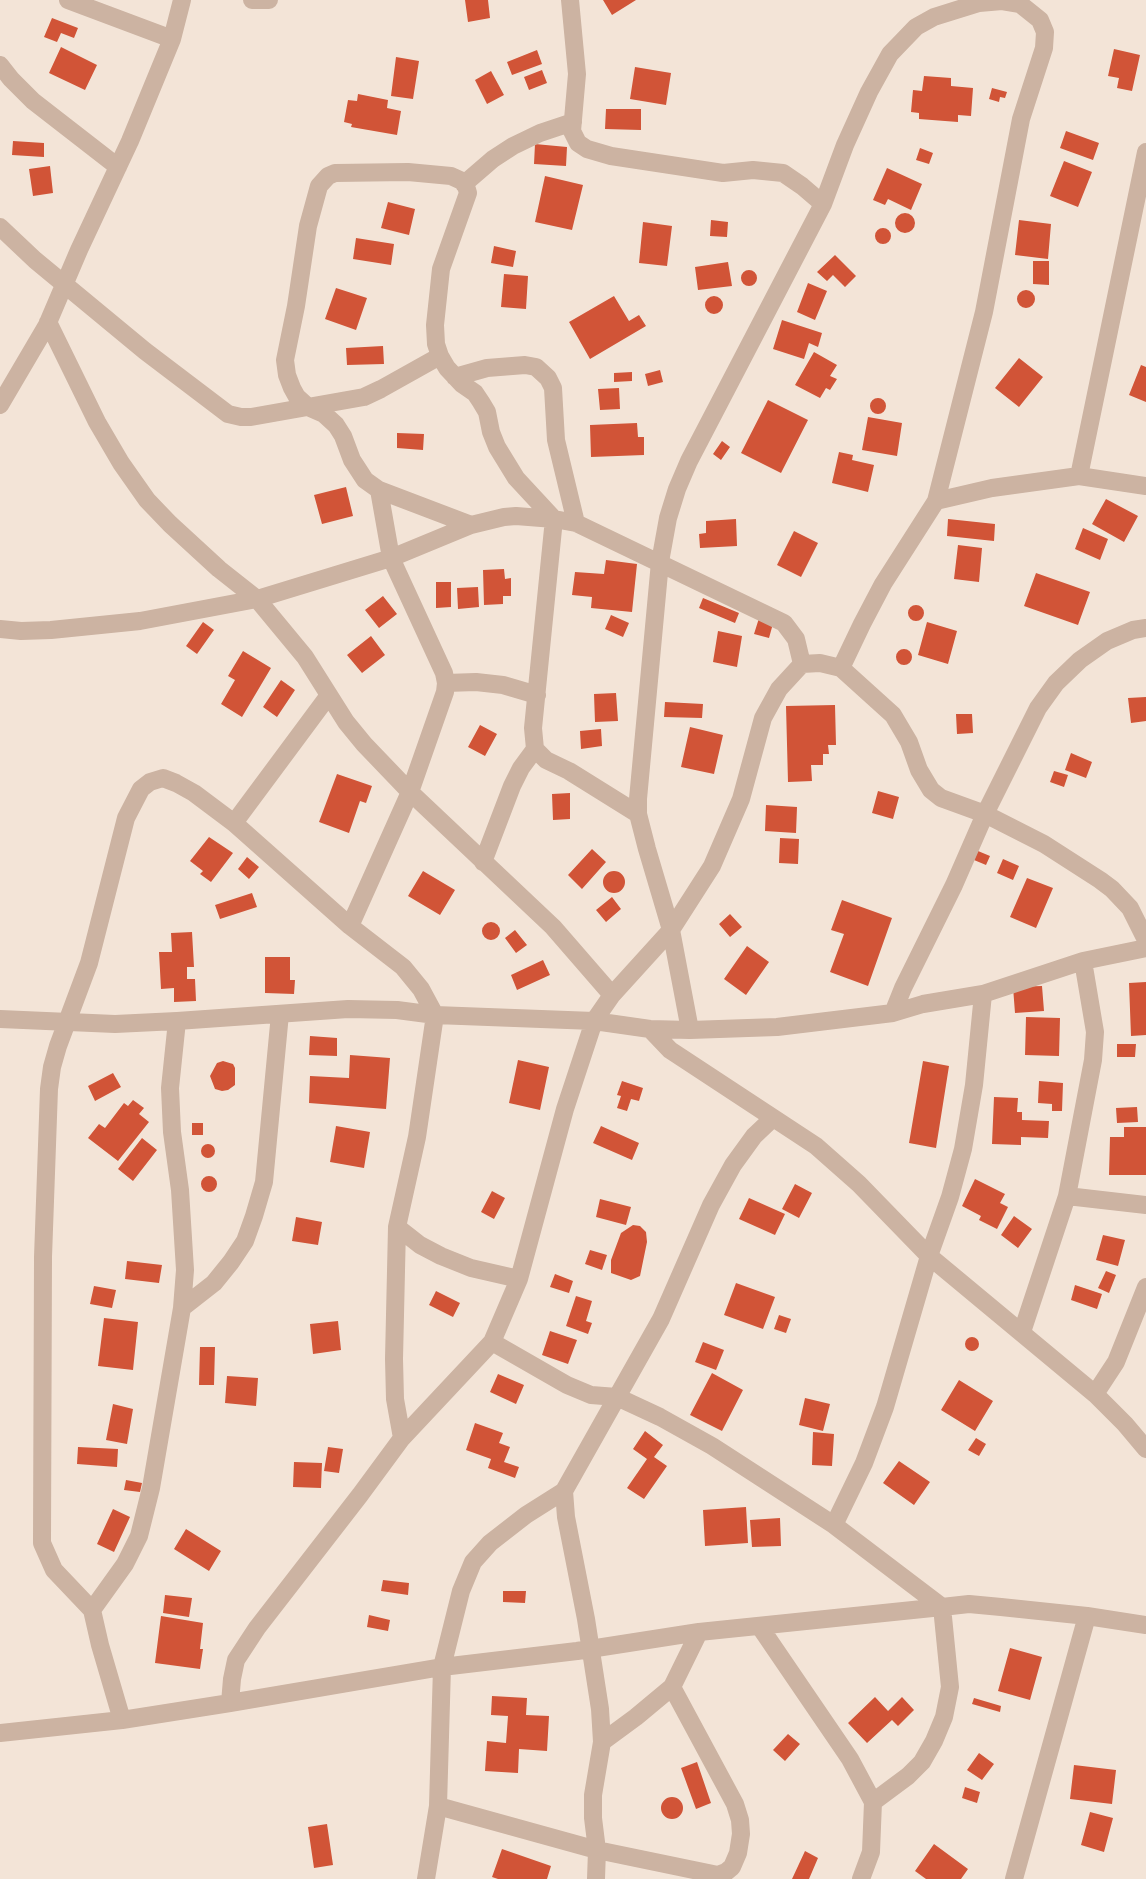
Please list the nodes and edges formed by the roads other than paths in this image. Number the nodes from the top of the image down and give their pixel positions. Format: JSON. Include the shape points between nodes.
{"nodes":[{"id":1,"x":68,"y":0,"type":"edge"},
{"id":2,"x":182,"y":0,"type":"edge"},
{"id":3,"x":253,"y":0,"type":"edge"},
{"id":4,"x":269,"y":0,"type":"edge"},
{"id":5,"x":570,"y":0,"type":"edge"},
{"id":6,"x":1018,"y":2,"type":"edge"},
{"id":7,"x":173,"y":39,"type":"junction"},
{"id":8,"x":0,"y":65,"type":"edge"},
{"id":9,"x":573,"y":122,"type":"junction"},
{"id":10,"x":1146,"y":152,"type":"edge"},
{"id":11,"x":118,"y":167,"type":"junction"},
{"id":12,"x":464,"y":184,"type":"junction"},
{"id":13,"x":823,"y":204,"type":"junction"},
{"id":14,"x":0,"y":227,"type":"edge"},
{"id":15,"x":66,"y":284,"type":"junction"},
{"id":16,"x":48,"y":322,"type":"junction"},
{"id":17,"x":440,"y":356,"type":"junction"},
{"id":18,"x":455,"y":377,"type":"junction"},
{"id":19,"x":0,"y":405,"type":"edge"},
{"id":20,"x":308,"y":407,"type":"junction"},
{"id":21,"x":1079,"y":476,"type":"junction"},
{"id":22,"x":1146,"y":486,"type":"edge"},
{"id":23,"x":379,"y":490,"type":"junction"},
{"id":24,"x":936,"y":500,"type":"junction"},
{"id":25,"x":554,"y":519,"type":"junction"},
{"id":26,"x":576,"y":523,"type":"junction"},
{"id":27,"x":471,"y":525,"type":"junction"},
{"id":28,"x":391,"y":558,"type":"junction"},
{"id":29,"x":660,"y":562,"type":"junction"},
{"id":30,"x":257,"y":599,"type":"junction"},
{"id":31,"x":1146,"y":628,"type":"edge"},
{"id":32,"x":0,"y":629,"type":"edge"},
{"id":33,"x":802,"y":664,"type":"junction"},
{"id":34,"x":841,"y":668,"type":"junction"},
{"id":35,"x":446,"y":682,"type":"junction"},
{"id":36,"x":329,"y":695,"type":"junction"},
{"id":37,"x":537,"y":695,"type":"junction"},
{"id":38,"x":535,"y":749,"type":"junction"},
{"id":39,"x":410,"y":792,"type":"junction"},
{"id":40,"x":638,"y":814,"type":"junction"},
{"id":41,"x":985,"y":814,"type":"junction"},
{"id":42,"x":234,"y":822,"type":"junction"},
{"id":43,"x":483,"y":862,"type":"junction"},
{"id":44,"x":350,"y":926,"type":"junction"},
{"id":45,"x":671,"y":930,"type":"junction"},
{"id":46,"x":1146,"y":940,"type":"edge"},
{"id":47,"x":1146,"y":948,"type":"edge"},
{"id":48,"x":1083,"y":961,"type":"junction"},
{"id":49,"x":983,"y":994,"type":"junction"},
{"id":50,"x":612,"y":995,"type":"junction"},
{"id":51,"x":894,"y":1013,"type":"junction"},
{"id":52,"x":280,"y":1014,"type":"junction"},
{"id":53,"x":435,"y":1014,"type":"junction"},
{"id":54,"x":0,"y":1019,"type":"edge"},
{"id":55,"x":67,"y":1021,"type":"junction"},
{"id":56,"x":177,"y":1021,"type":"junction"},
{"id":57,"x":594,"y":1021,"type":"junction"},
{"id":58,"x":650,"y":1029,"type":"junction"},
{"id":59,"x":690,"y":1030,"type":"junction"},
{"id":60,"x":773,"y":1118,"type":"junction"},
{"id":61,"x":1067,"y":1196,"type":"junction"},
{"id":62,"x":1146,"y":1205,"type":"edge"},
{"id":63,"x":397,"y":1227,"type":"junction"},
{"id":64,"x":929,"y":1256,"type":"junction"},
{"id":65,"x":519,"y":1279,"type":"junction"},
{"id":66,"x":1146,"y":1287,"type":"edge"},
{"id":67,"x":182,"y":1308,"type":"junction"},
{"id":68,"x":1022,"y":1332,"type":"junction"},
{"id":69,"x":492,"y":1342,"type":"junction"},
{"id":70,"x":1095,"y":1394,"type":"junction"},
{"id":71,"x":617,"y":1397,"type":"junction"},
{"id":72,"x":402,"y":1438,"type":"junction"},
{"id":73,"x":1146,"y":1449,"type":"edge"},
{"id":74,"x":564,"y":1491,"type":"junction"},
{"id":75,"x":834,"y":1525,"type":"junction"},
{"id":76,"x":942,"y":1606,"type":"junction"},
{"id":77,"x":92,"y":1610,"type":"junction"},
{"id":78,"x":1087,"y":1616,"type":"junction"},
{"id":79,"x":1146,"y":1625,"type":"edge"},
{"id":80,"x":760,"y":1627,"type":"junction"},
{"id":81,"x":699,"y":1632,"type":"junction"},
{"id":82,"x":590,"y":1649,"type":"junction"},
{"id":83,"x":442,"y":1667,"type":"junction"},
{"id":84,"x":673,"y":1688,"type":"junction"},
{"id":85,"x":230,"y":1703,"type":"junction"},
{"id":86,"x":122,"y":1720,"type":"junction"},
{"id":87,"x":0,"y":1733,"type":"edge"},
{"id":88,"x":602,"y":1742,"type":"junction"},
{"id":89,"x":873,"y":1802,"type":"junction"},
{"id":90,"x":438,"y":1806,"type":"junction"},
{"id":91,"x":597,"y":1850,"type":"junction"},
{"id":92,"x":426,"y":1879,"type":"edge"},
{"id":93,"x":596,"y":1879,"type":"edge"},
{"id":94,"x":861,"y":1879,"type":"edge"},
{"id":95,"x":1014,"y":1879,"type":"edge"}],
"edges":[{"from":1,"to":7,"type":"street"},
{"from":2,"to":7,"type":"street"},
{"from":3,"to":4,"type":"street"},
{"from":5,"to":9,"type":"street","via":[[577,74]]},
{"from":6,"to":13,"type":"street","via":[[979,3],[916,27],[890,54],[869,92]]},
{"from":6,"to":24,"type":"street","via":[[1040,20],[1044,48],[1021,119],[984,312]]},
{"from":7,"to":11,"type":"street"},
{"from":8,"to":11,"type":"street","via":[[33,101]]},
{"from":9,"to":12,"type":"street","via":[[513,146]]},
{"from":9,"to":13,"type":"street","via":[[578,143],[587,149],[723,173],[783,173]]},
{"from":10,"to":21,"type":"street"},
{"from":11,"to":15,"type":"street"},
{"from":12,"to":17,"type":"street","via":[[468,193],[441,270],[436,299]]},
{"from":12,"to":20,"type":"street","via":[[451,176],[370,172],[335,173],[319,186],[285,360],[292,388]]},
{"from":13,"to":29,"type":"street","via":[[689,461],[668,519]]},
{"from":14,"to":15,"type":"street"},
{"from":15,"to":16,"type":"street"},
{"from":15,"to":20,"type":"street","via":[[228,414],[241,418]]},
{"from":16,"to":19,"type":"street"},
{"from":16,"to":30,"type":"street","via":[[97,422],[147,500]]},
{"from":17,"to":18,"type":"street"},
{"from":17,"to":20,"type":"street","via":[[364,397]]},
{"from":18,"to":25,"type":"street","via":[[475,393],[487,412],[497,447],[528,492]]},
{"from":18,"to":26,"type":"street","via":[[515,365],[536,368],[548,378],[553,388],[556,440]]},
{"from":20,"to":23,"type":"street","via":[[336,425],[358,472]]},
{"from":21,"to":22,"type":"street"},
{"from":21,"to":24,"type":"street"},
{"from":23,"to":27,"type":"street"},
{"from":23,"to":28,"type":"street"},
{"from":24,"to":34,"type":"street","via":[[883,584]]},
{"from":25,"to":26,"type":"street"},
{"from":25,"to":27,"type":"street","via":[[516,516]]},
{"from":25,"to":37,"type":"street"},
{"from":26,"to":29,"type":"street"},
{"from":27,"to":28,"type":"street"},
{"from":28,"to":30,"type":"street"},
{"from":28,"to":35,"type":"street"},
{"from":29,"to":33,"type":"street","via":[[784,623],[796,639]]},
{"from":29,"to":40,"type":"street"},
{"from":30,"to":32,"type":"street","via":[[140,621],[51,630]]},
{"from":30,"to":36,"type":"street","via":[[305,657]]},
{"from":31,"to":41,"type":"street","via":[[1107,641],[1056,683],[1038,708]]},
{"from":33,"to":34,"type":"street"},
{"from":33,"to":45,"type":"street","via":[[770,702],[726,835]]},
{"from":34,"to":41,"type":"street","via":[[894,715],[931,790]]},
{"from":35,"to":37,"type":"street","via":[[503,685]]},
{"from":35,"to":39,"type":"street"},
{"from":36,"to":39,"type":"street","via":[[364,744]]},
{"from":36,"to":42,"type":"street"},
{"from":37,"to":38,"type":"street"},
{"from":38,"to":40,"type":"street"},
{"from":38,"to":43,"type":"street","via":[[512,786]]},
{"from":39,"to":43,"type":"street"},
{"from":39,"to":44,"type":"street"},
{"from":40,"to":45,"type":"street"},
{"from":41,"to":46,"type":"street","via":[[1044,844],[1106,884],[1130,908]]},
{"from":41,"to":51,"type":"street"},
{"from":42,"to":44,"type":"street"},
{"from":42,"to":55,"type":"street","via":[[176,783],[163,779],[141,789],[126,818],[89,963]]},
{"from":43,"to":50,"type":"street","via":[[553,927]]},
{"from":44,"to":53,"type":"street","via":[[403,967]]},
{"from":45,"to":50,"type":"street"},
{"from":45,"to":59,"type":"street"},
{"from":47,"to":48,"type":"street"},
{"from":48,"to":49,"type":"street"},
{"from":48,"to":61,"type":"street","via":[[1095,1032]]},
{"from":49,"to":51,"type":"street"},
{"from":49,"to":64,"type":"street","via":[[963,1149]]},
{"from":50,"to":57,"type":"street"},
{"from":51,"to":59,"type":"street","via":[[777,1027]]},
{"from":52,"to":53,"type":"street","via":[[348,1009]]},
{"from":52,"to":56,"type":"street"},
{"from":52,"to":67,"type":"street","via":[[264,1182],[254,1216],[231,1262],[214,1283]]},
{"from":53,"to":57,"type":"street"},
{"from":53,"to":63,"type":"street","via":[[417,1137]]},
{"from":54,"to":55,"type":"street"},
{"from":55,"to":56,"type":"street"},
{"from":55,"to":77,"type":"street","via":[[49,1089],[42,1543],[54,1570]]},
{"from":56,"to":67,"type":"street","via":[[170,1088],[185,1270]]},
{"from":57,"to":58,"type":"street"},
{"from":57,"to":65,"type":"street"},
{"from":58,"to":59,"type":"street"},
{"from":58,"to":60,"type":"street","via":[[670,1050]]},
{"from":60,"to":64,"type":"street","via":[[816,1146],[859,1184]]},
{"from":60,"to":71,"type":"street","via":[[733,1165],[661,1319]]},
{"from":61,"to":62,"type":"street"},
{"from":61,"to":68,"type":"street"},
{"from":63,"to":65,"type":"street","via":[[441,1256]]},
{"from":63,"to":72,"type":"street","via":[[394,1359]]},
{"from":64,"to":68,"type":"street"},
{"from":64,"to":75,"type":"street","via":[[886,1407]]},
{"from":65,"to":69,"type":"street"},
{"from":66,"to":70,"type":"street","via":[[1116,1362]]},
{"from":67,"to":77,"type":"street","via":[[139,1535],[125,1564]]},
{"from":68,"to":70,"type":"street"},
{"from":69,"to":71,"type":"street","via":[[579,1390]]},
{"from":69,"to":72,"type":"street"},
{"from":70,"to":73,"type":"street"},
{"from":71,"to":74,"type":"street"},
{"from":71,"to":75,"type":"street","via":[[712,1446]]},
{"from":72,"to":85,"type":"street","via":[[236,1660]]},
{"from":74,"to":82,"type":"street"},
{"from":74,"to":83,"type":"street","via":[[526,1515],[472,1562]]},
{"from":75,"to":76,"type":"street"},
{"from":76,"to":78,"type":"street","via":[[969,1604]]},
{"from":76,"to":80,"type":"street"},
{"from":76,"to":89,"type":"street","via":[[950,1687],[944,1717],[922,1762]]},
{"from":77,"to":86,"type":"street"},
{"from":78,"to":79,"type":"street"},
{"from":78,"to":95,"type":"street"},
{"from":80,"to":81,"type":"street"},
{"from":80,"to":89,"type":"street","via":[[850,1759]]},
{"from":81,"to":82,"type":"street"},
{"from":81,"to":84,"type":"street"},
{"from":82,"to":83,"type":"street"},
{"from":82,"to":88,"type":"street"},
{"from":83,"to":85,"type":"street"},
{"from":83,"to":90,"type":"street"},
{"from":84,"to":88,"type":"street"},
{"from":84,"to":91,"type":"street","via":[[735,1804],[741,1834],[732,1867],[718,1875]]},
{"from":85,"to":86,"type":"street"},
{"from":86,"to":87,"type":"street"},
{"from":88,"to":91,"type":"street","via":[[593,1795]]},
{"from":89,"to":94,"type":"street","via":[[870,1852]]},
{"from":90,"to":91,"type":"street"},
{"from":90,"to":92,"type":"street"},
{"from":91,"to":93,"type":"street"}]}
